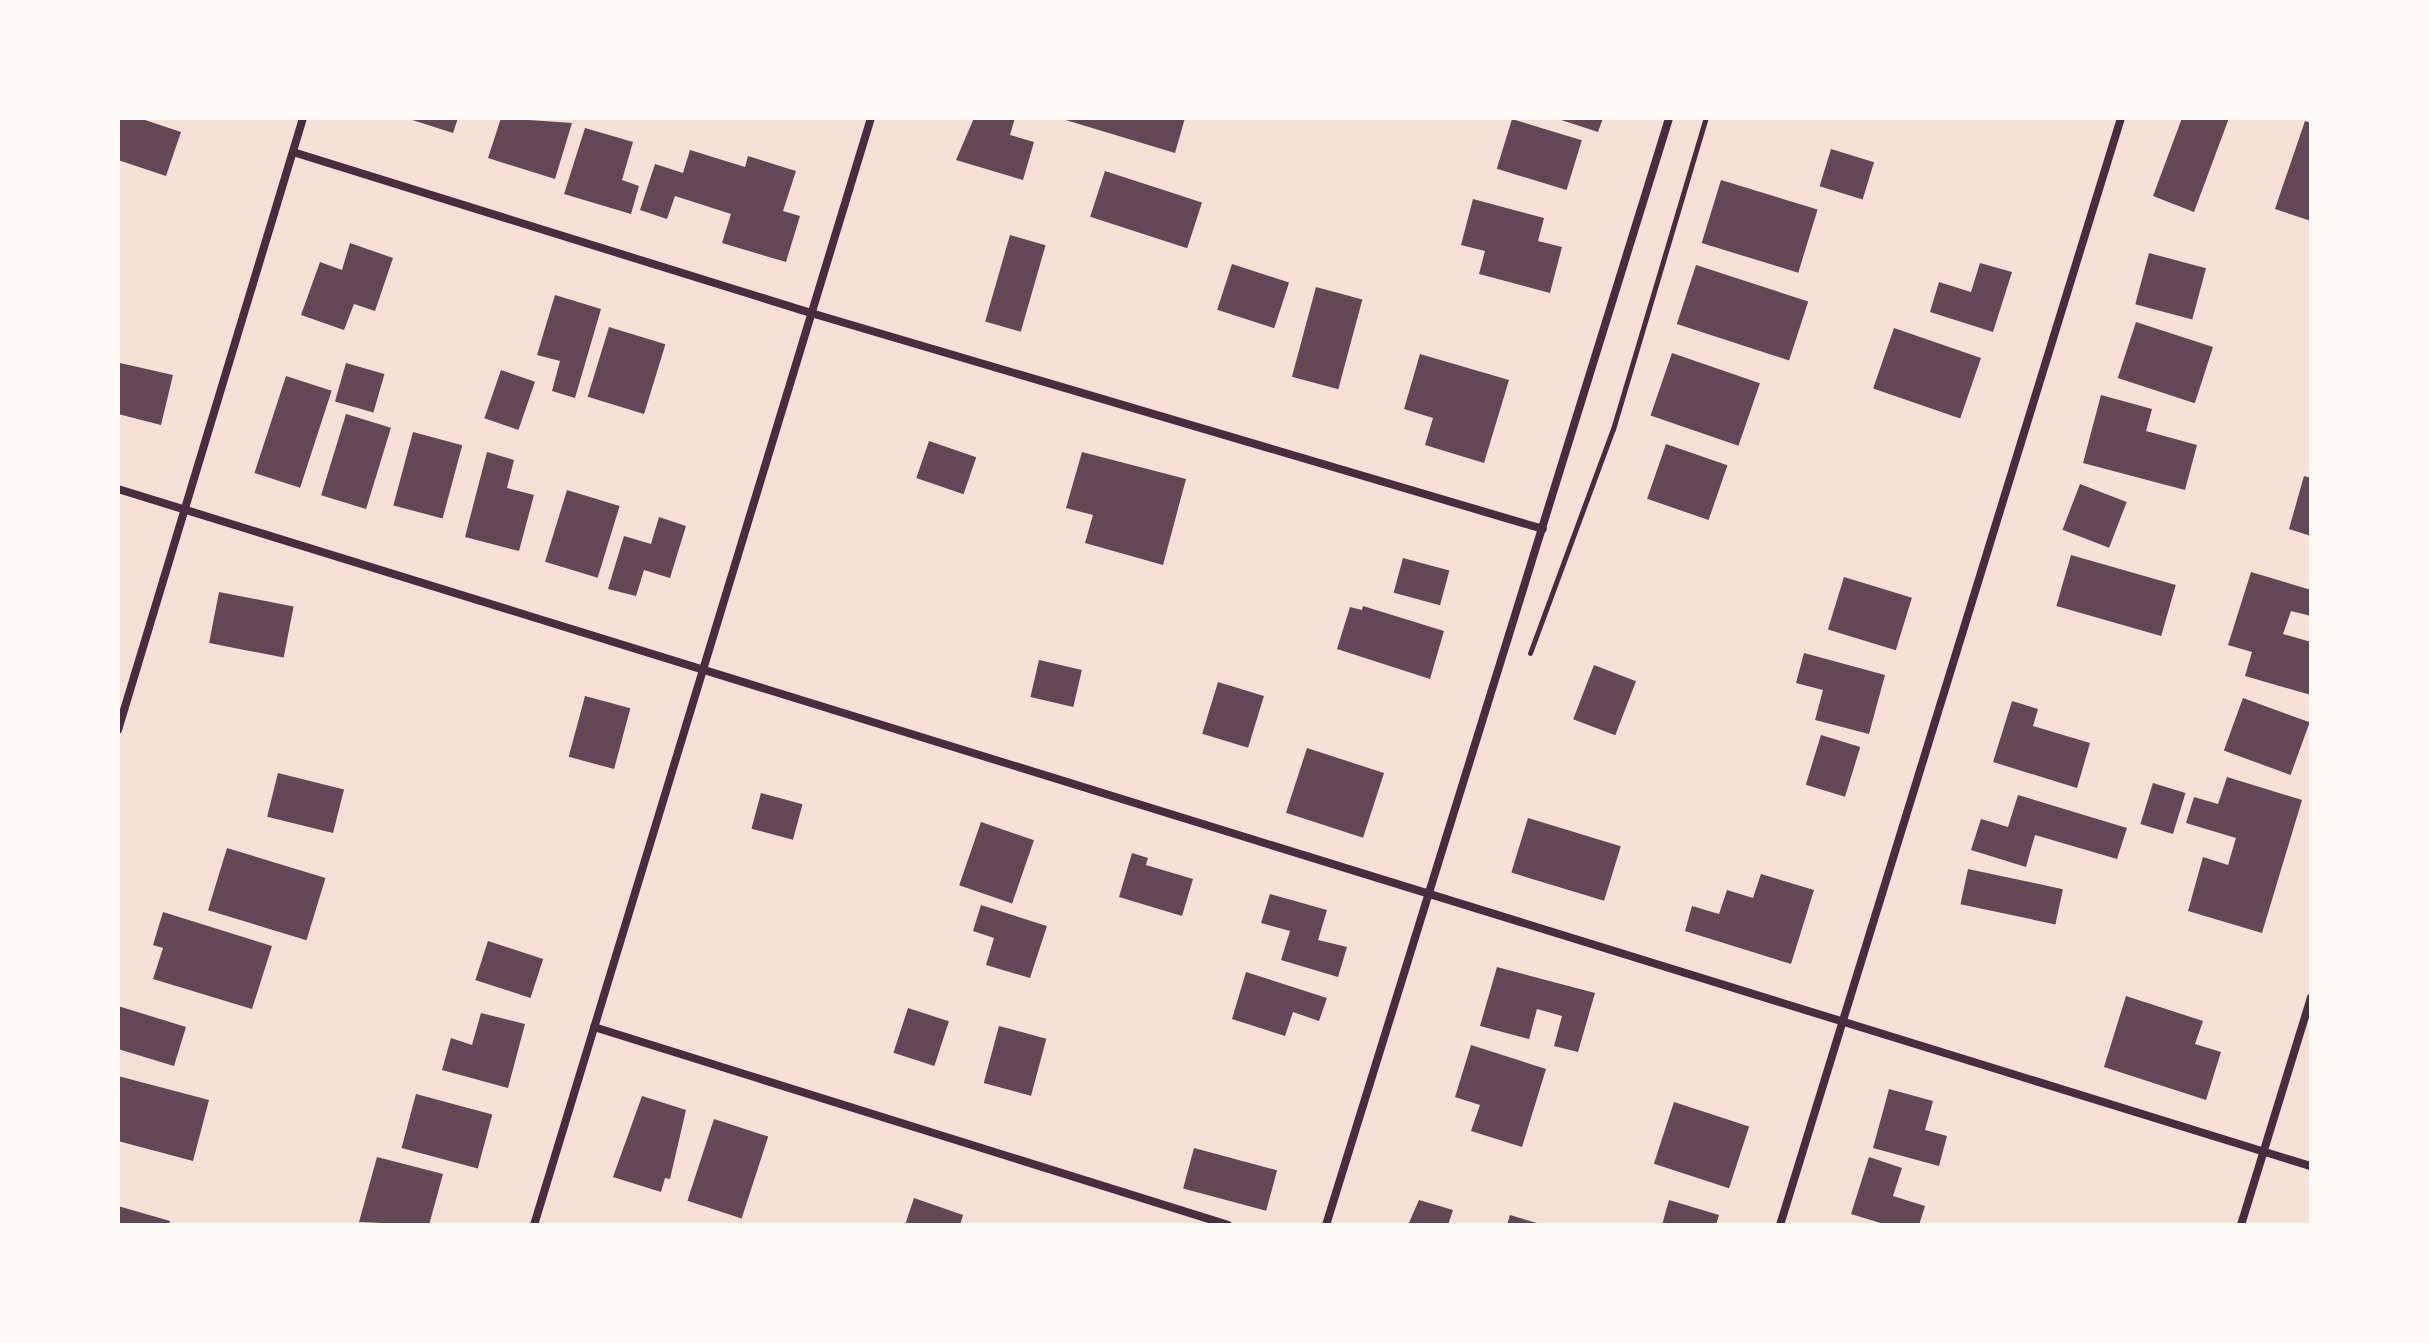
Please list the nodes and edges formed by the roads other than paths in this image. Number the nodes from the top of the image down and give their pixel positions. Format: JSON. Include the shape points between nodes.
{"nodes":[{"id":1,"x":303,"y":118,"type":"edge"},
{"id":2,"x":871,"y":118,"type":"edge"},
{"id":3,"x":1669,"y":118,"type":"edge"},
{"id":4,"x":2121,"y":118,"type":"edge"},
{"id":5,"x":293,"y":152,"type":"junction"},
{"id":6,"x":811,"y":313,"type":"junction"},
{"id":7,"x":118,"y":489,"type":"edge"},
{"id":8,"x":185,"y":509,"type":"junction"},
{"id":9,"x":1543,"y":529,"type":"junction"},
{"id":10,"x":703,"y":669,"type":"junction"},
{"id":11,"x":118,"y":730,"type":"edge"},
{"id":12,"x":1431,"y":895,"type":"junction"},
{"id":13,"x":2311,"y":998,"type":"edge"},
{"id":14,"x":1842,"y":1022,"type":"junction"},
{"id":15,"x":594,"y":1027,"type":"junction"},
{"id":16,"x":2264,"y":1151,"type":"junction"},
{"id":17,"x":2311,"y":1166,"type":"edge"},
{"id":18,"x":534,"y":1225,"type":"edge"},
{"id":19,"x":1228,"y":1225,"type":"edge"},
{"id":20,"x":1326,"y":1225,"type":"edge"},
{"id":21,"x":1780,"y":1225,"type":"edge"},
{"id":22,"x":2241,"y":1225,"type":"edge"}],
"edges":[{"from":1,"to":5,"type":"street"},
{"from":2,"to":6,"type":"street"},
{"from":3,"to":9,"type":"street"},
{"from":4,"to":14,"type":"street"},
{"from":5,"to":6,"type":"street"},
{"from":5,"to":8,"type":"street"},
{"from":6,"to":9,"type":"street"},
{"from":6,"to":10,"type":"street"},
{"from":7,"to":8,"type":"street"},
{"from":8,"to":10,"type":"street"},
{"from":8,"to":11,"type":"street"},
{"from":9,"to":12,"type":"street"},
{"from":10,"to":12,"type":"street"},
{"from":10,"to":15,"type":"street"},
{"from":12,"to":14,"type":"street"},
{"from":12,"to":20,"type":"street"},
{"from":13,"to":16,"type":"street"},
{"from":14,"to":16,"type":"street"},
{"from":14,"to":21,"type":"street"},
{"from":15,"to":18,"type":"street"},
{"from":15,"to":19,"type":"street"},
{"from":16,"to":17,"type":"street"},
{"from":16,"to":22,"type":"street"}]}
